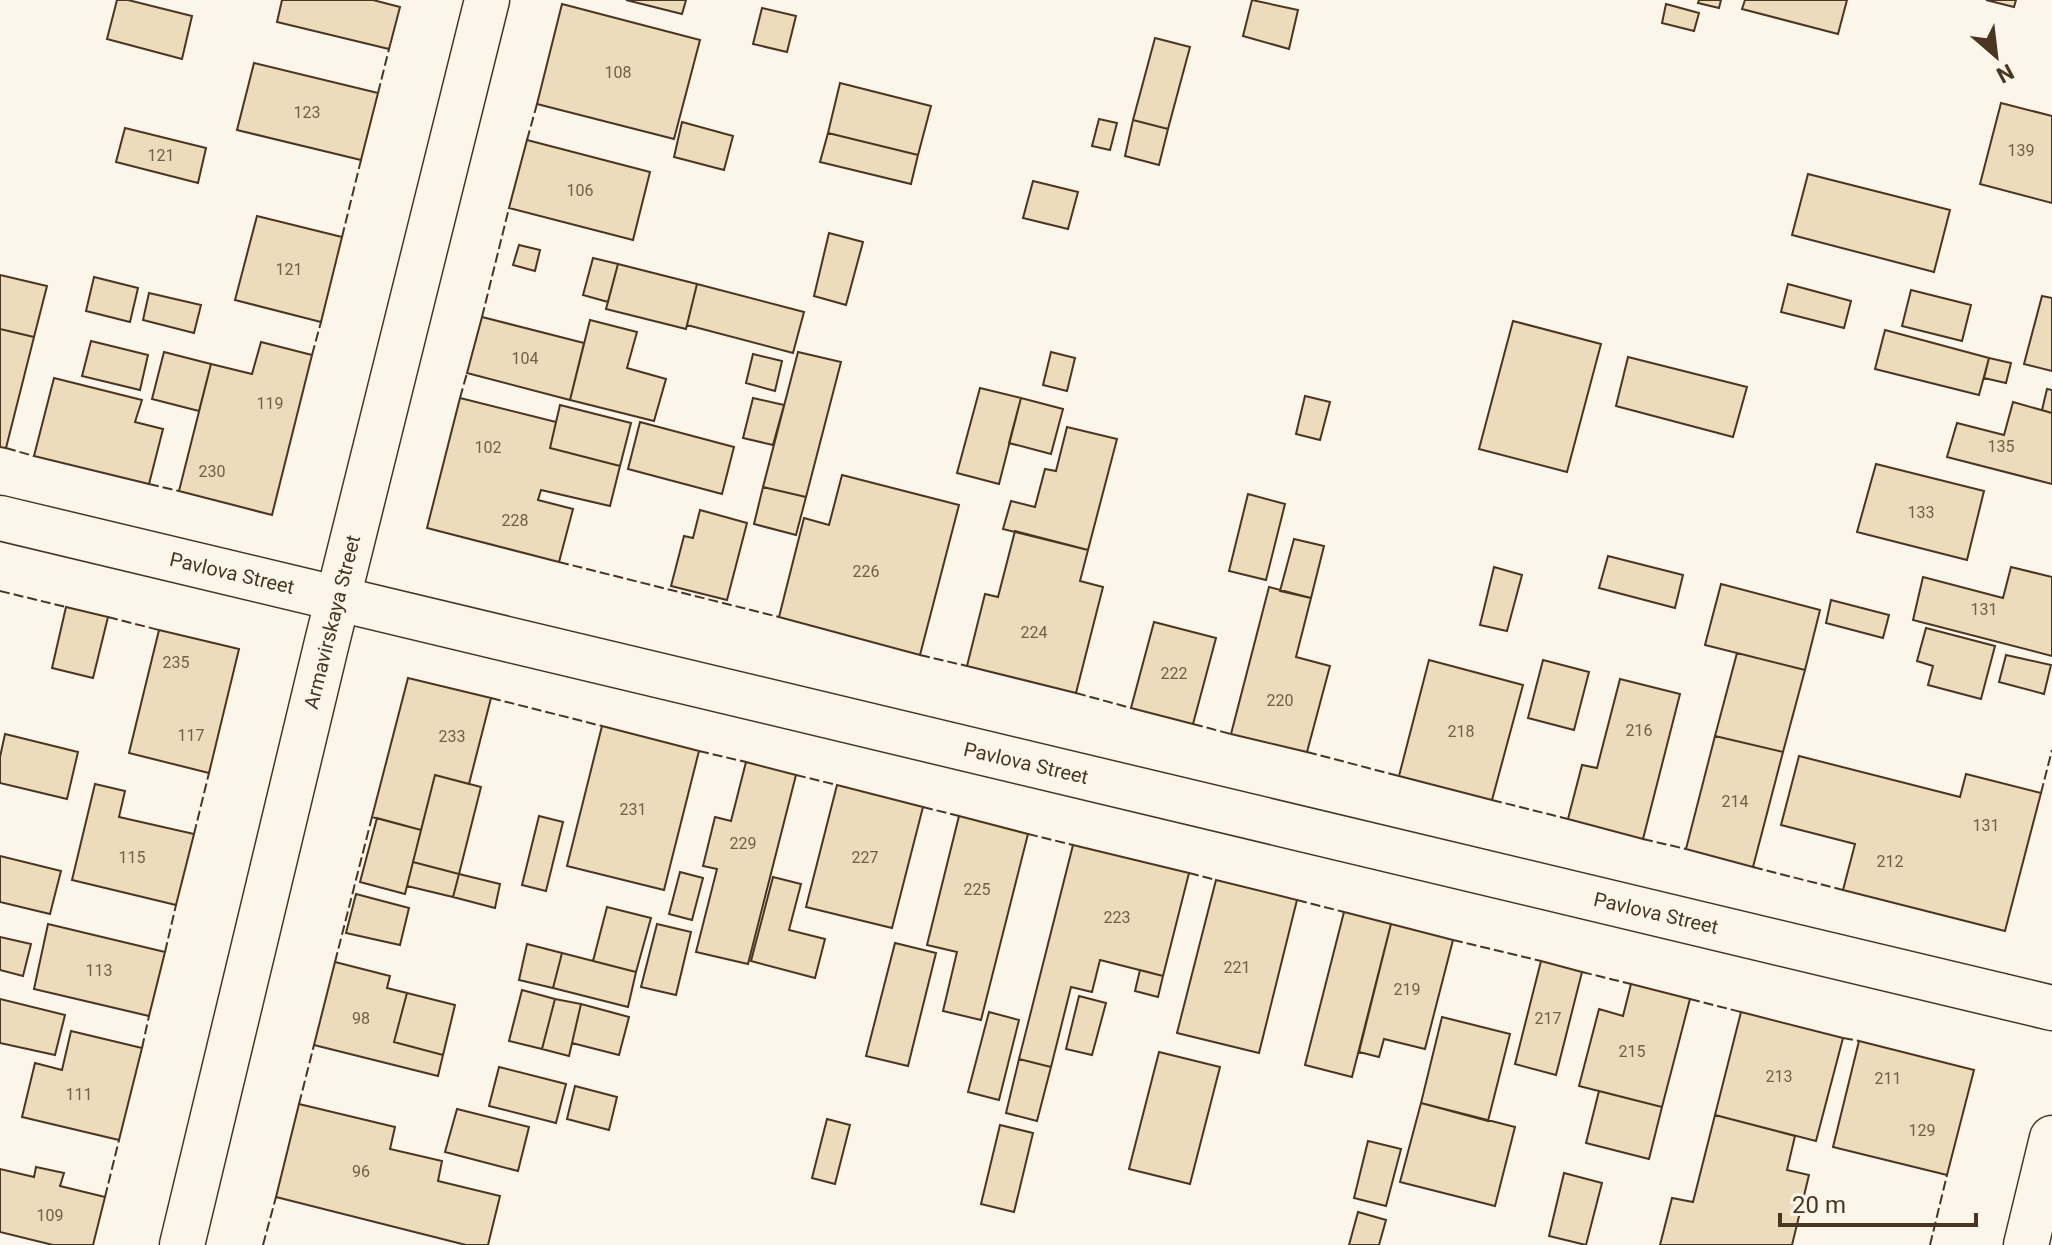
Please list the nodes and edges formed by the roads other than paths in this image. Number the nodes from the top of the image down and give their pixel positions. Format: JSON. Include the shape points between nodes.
{"nodes":[{"id":1,"x":487,"y":0,"type":"edge"},
{"id":2,"x":0,"y":518,"type":"edge"},
{"id":3,"x":338,"y":599,"type":"junction"},
{"id":4,"x":2052,"y":1008,"type":"edge"},
{"id":5,"x":2052,"y":1138,"type":"edge"},
{"id":6,"x":182,"y":1245,"type":"edge"},
{"id":7,"x":2026,"y":1245,"type":"edge"}],
"edges":[{"from":1,"to":3,"type":"street","name":"Armavirskaya Street"},
{"from":2,"to":3,"type":"street","name":"Pavlova Street"},
{"from":3,"to":4,"type":"street","name":"Pavlova Street"},
{"from":3,"to":6,"type":"street","name":"Armavirskaya Street"},
{"from":5,"to":7,"type":"street"}]}
